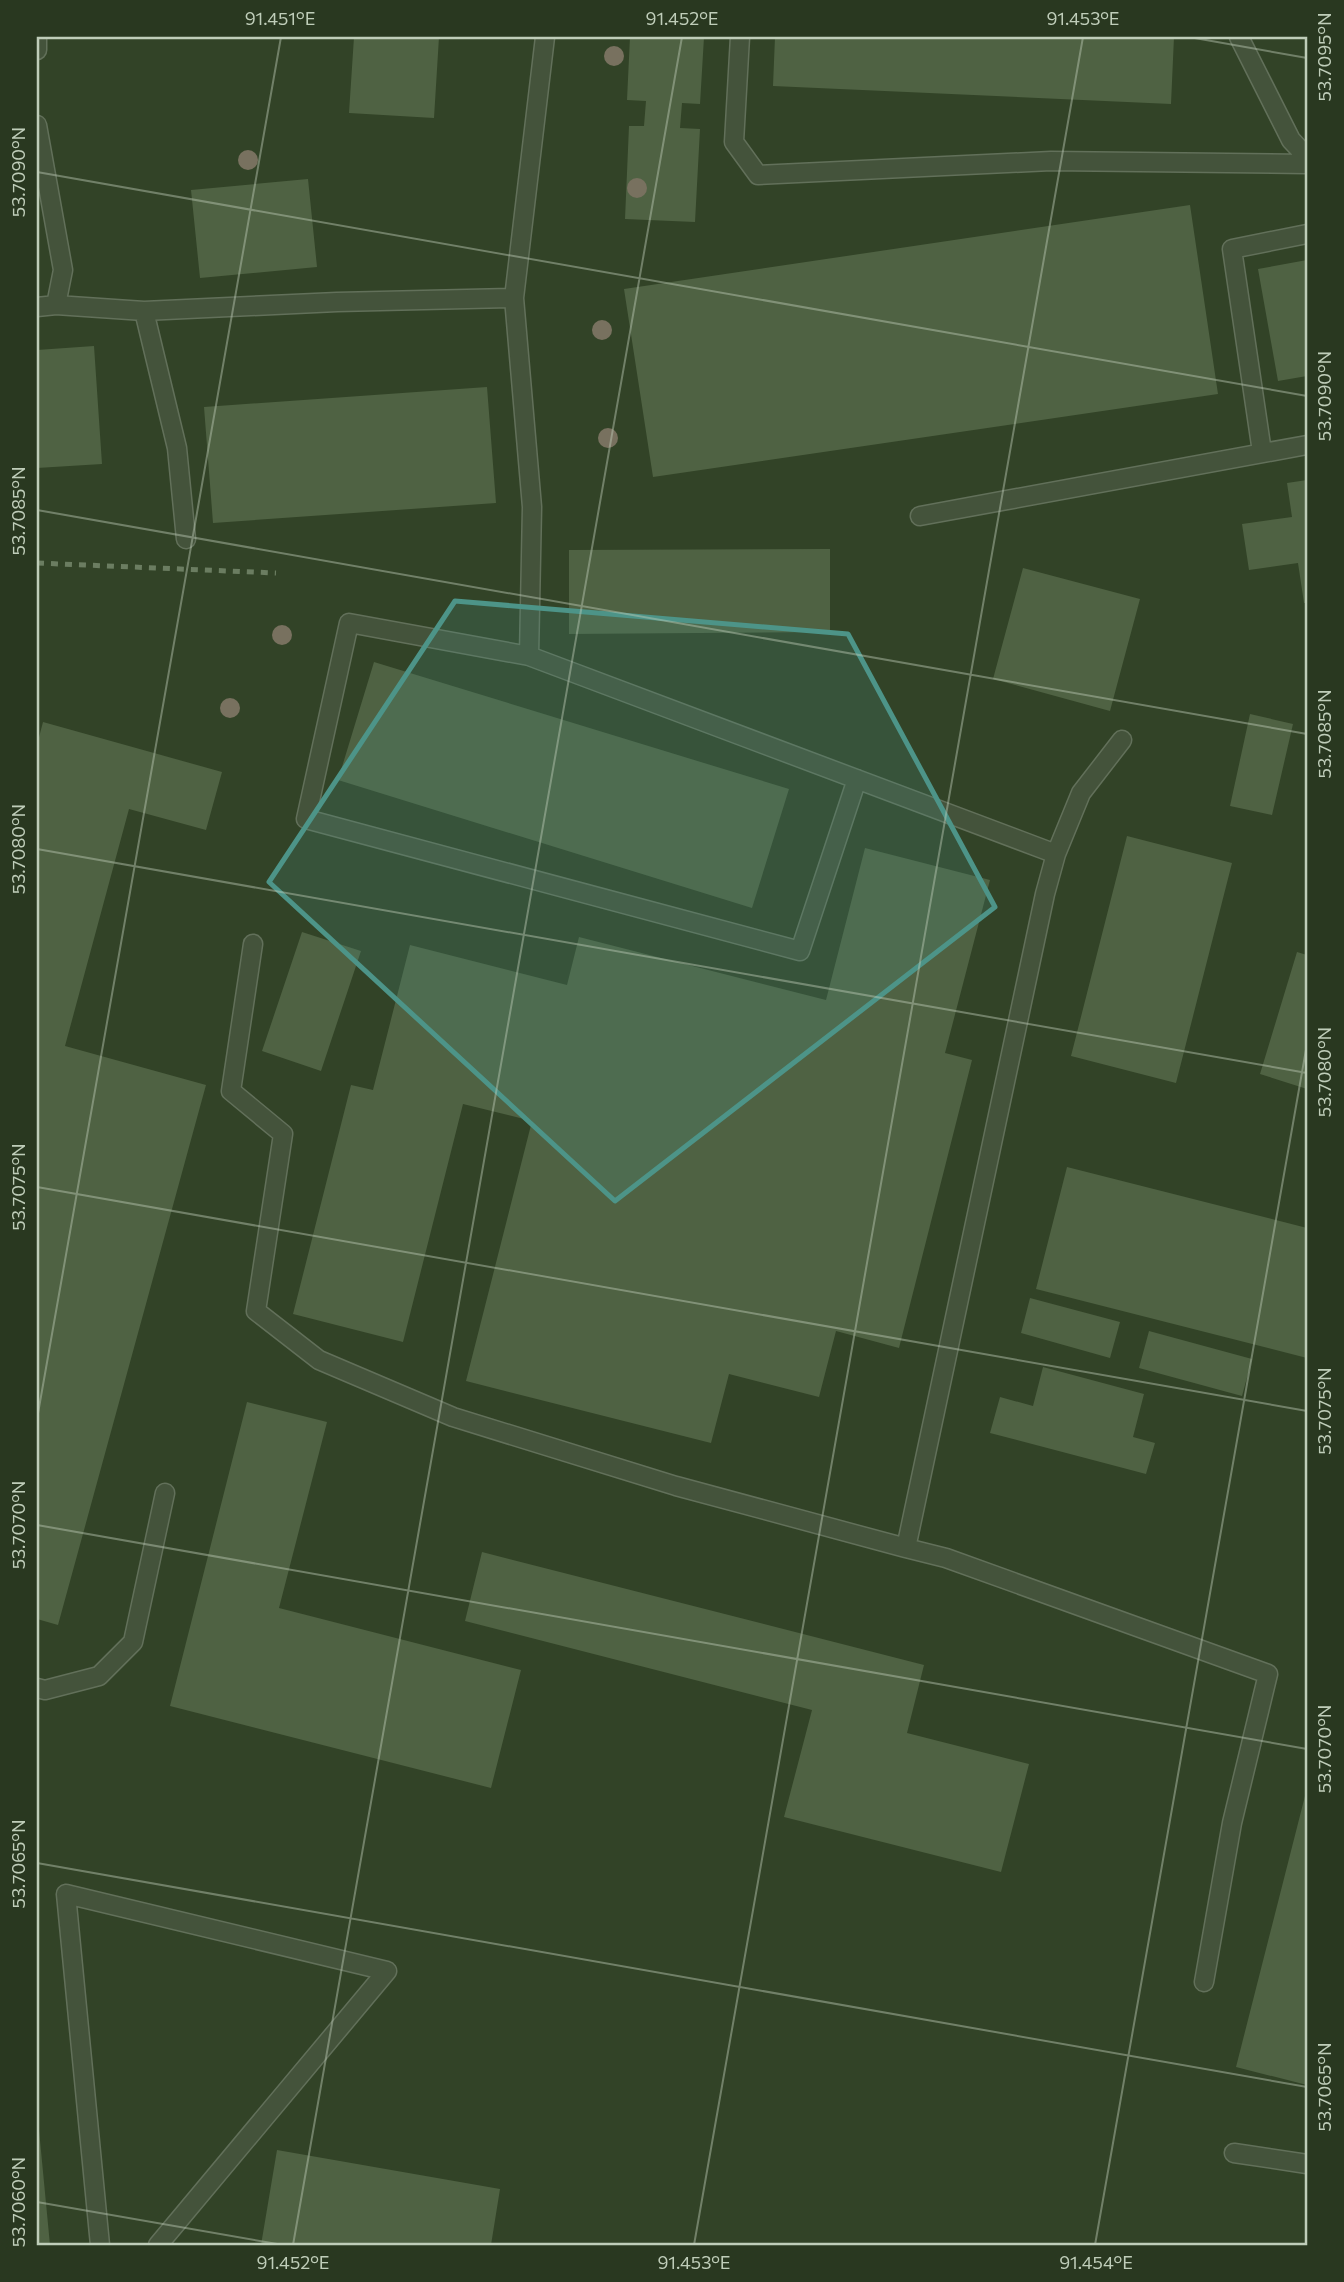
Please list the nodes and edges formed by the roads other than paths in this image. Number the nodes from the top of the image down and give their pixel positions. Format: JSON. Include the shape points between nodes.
{"nodes":[{"id":1,"x":37,"y":37,"type":"edge"},
{"id":2,"x":545,"y":37,"type":"edge"},
{"id":3,"x":740,"y":37,"type":"edge"},
{"id":4,"x":1239,"y":37,"type":"edge"},
{"id":5,"x":37,"y":50,"type":"edge"},
{"id":6,"x":37,"y":125,"type":"edge"},
{"id":7,"x":1307,"y":157,"type":"edge"},
{"id":8,"x":1307,"y":164,"type":"edge"},
{"id":9,"x":1307,"y":234,"type":"edge"},
{"id":10,"x":514,"y":298,"type":"junction"},
{"id":11,"x":56,"y":305,"type":"junction"},
{"id":12,"x":37,"y":307,"type":"edge"},
{"id":13,"x":144,"y":310,"type":"junction"},
{"id":14,"x":1307,"y":445,"type":"edge"},
{"id":15,"x":1262,"y":452,"type":"junction"},
{"id":16,"x":920,"y":516,"type":"dead end"},
{"id":17,"x":186,"y":538,"type":"dead end"},
{"id":18,"x":529,"y":656,"type":"junction"},
{"id":19,"x":1122,"y":740,"type":"dead end"},
{"id":20,"x":857,"y":779,"type":"junction"},
{"id":21,"x":1056,"y":854,"type":"junction"},
{"id":22,"x":253,"y":944,"type":"dead end"},
{"id":23,"x":165,"y":1493,"type":"dead end"},
{"id":24,"x":906,"y":1548,"type":"junction"},
{"id":25,"x":37,"y":1688,"type":"edge"},
{"id":26,"x":1204,"y":1982,"type":"dead end"},
{"id":27,"x":1234,"y":2153,"type":"dead end"},
{"id":28,"x":1307,"y":2164,"type":"edge"},
{"id":29,"x":100,"y":2245,"type":"edge"},
{"id":30,"x":158,"y":2245,"type":"edge"}],
"edges":[{"from":1,"to":5,"type":"lane"},
{"from":2,"to":10,"type":"lane"},
{"from":3,"to":8,"type":"lane","via":[[734,142],[758,175],[1051,161]]},
{"from":4,"to":7,"type":"lane","via":[[1291,140]]},
{"from":6,"to":11,"type":"lane","via":[[63,270]]},
{"from":9,"to":15,"type":"lane","via":[[1232,249]]},
{"from":10,"to":13,"type":"lane"},
{"from":10,"to":18,"type":"lane","via":[[532,507]]},
{"from":11,"to":12,"type":"lane"},
{"from":11,"to":13,"type":"lane"},
{"from":13,"to":17,"type":"lane","via":[[177,448]]},
{"from":14,"to":15,"type":"lane"},
{"from":15,"to":16,"type":"lane"},
{"from":18,"to":20,"type":"lane"},
{"from":18,"to":20,"type":"lane","via":[[349,624],[306,819],[800,951]]},
{"from":19,"to":21,"type":"lane","via":[[1081,793]]},
{"from":20,"to":21,"type":"lane"},
{"from":21,"to":24,"type":"lane"},
{"from":22,"to":24,"type":"lane","via":[[231,1091],[284,1134],[256,1311],[319,1360],[453,1417],[676,1486]]},
{"from":23,"to":25,"type":"lane","via":[[133,1642],[99,1676]]},
{"from":24,"to":26,"type":"lane","via":[[946,1558],[1268,1675],[1232,1822]]},
{"from":27,"to":28,"type":"lane"},
{"from":29,"to":30,"type":"lane","via":[[66,1894],[387,1970]]}]}
